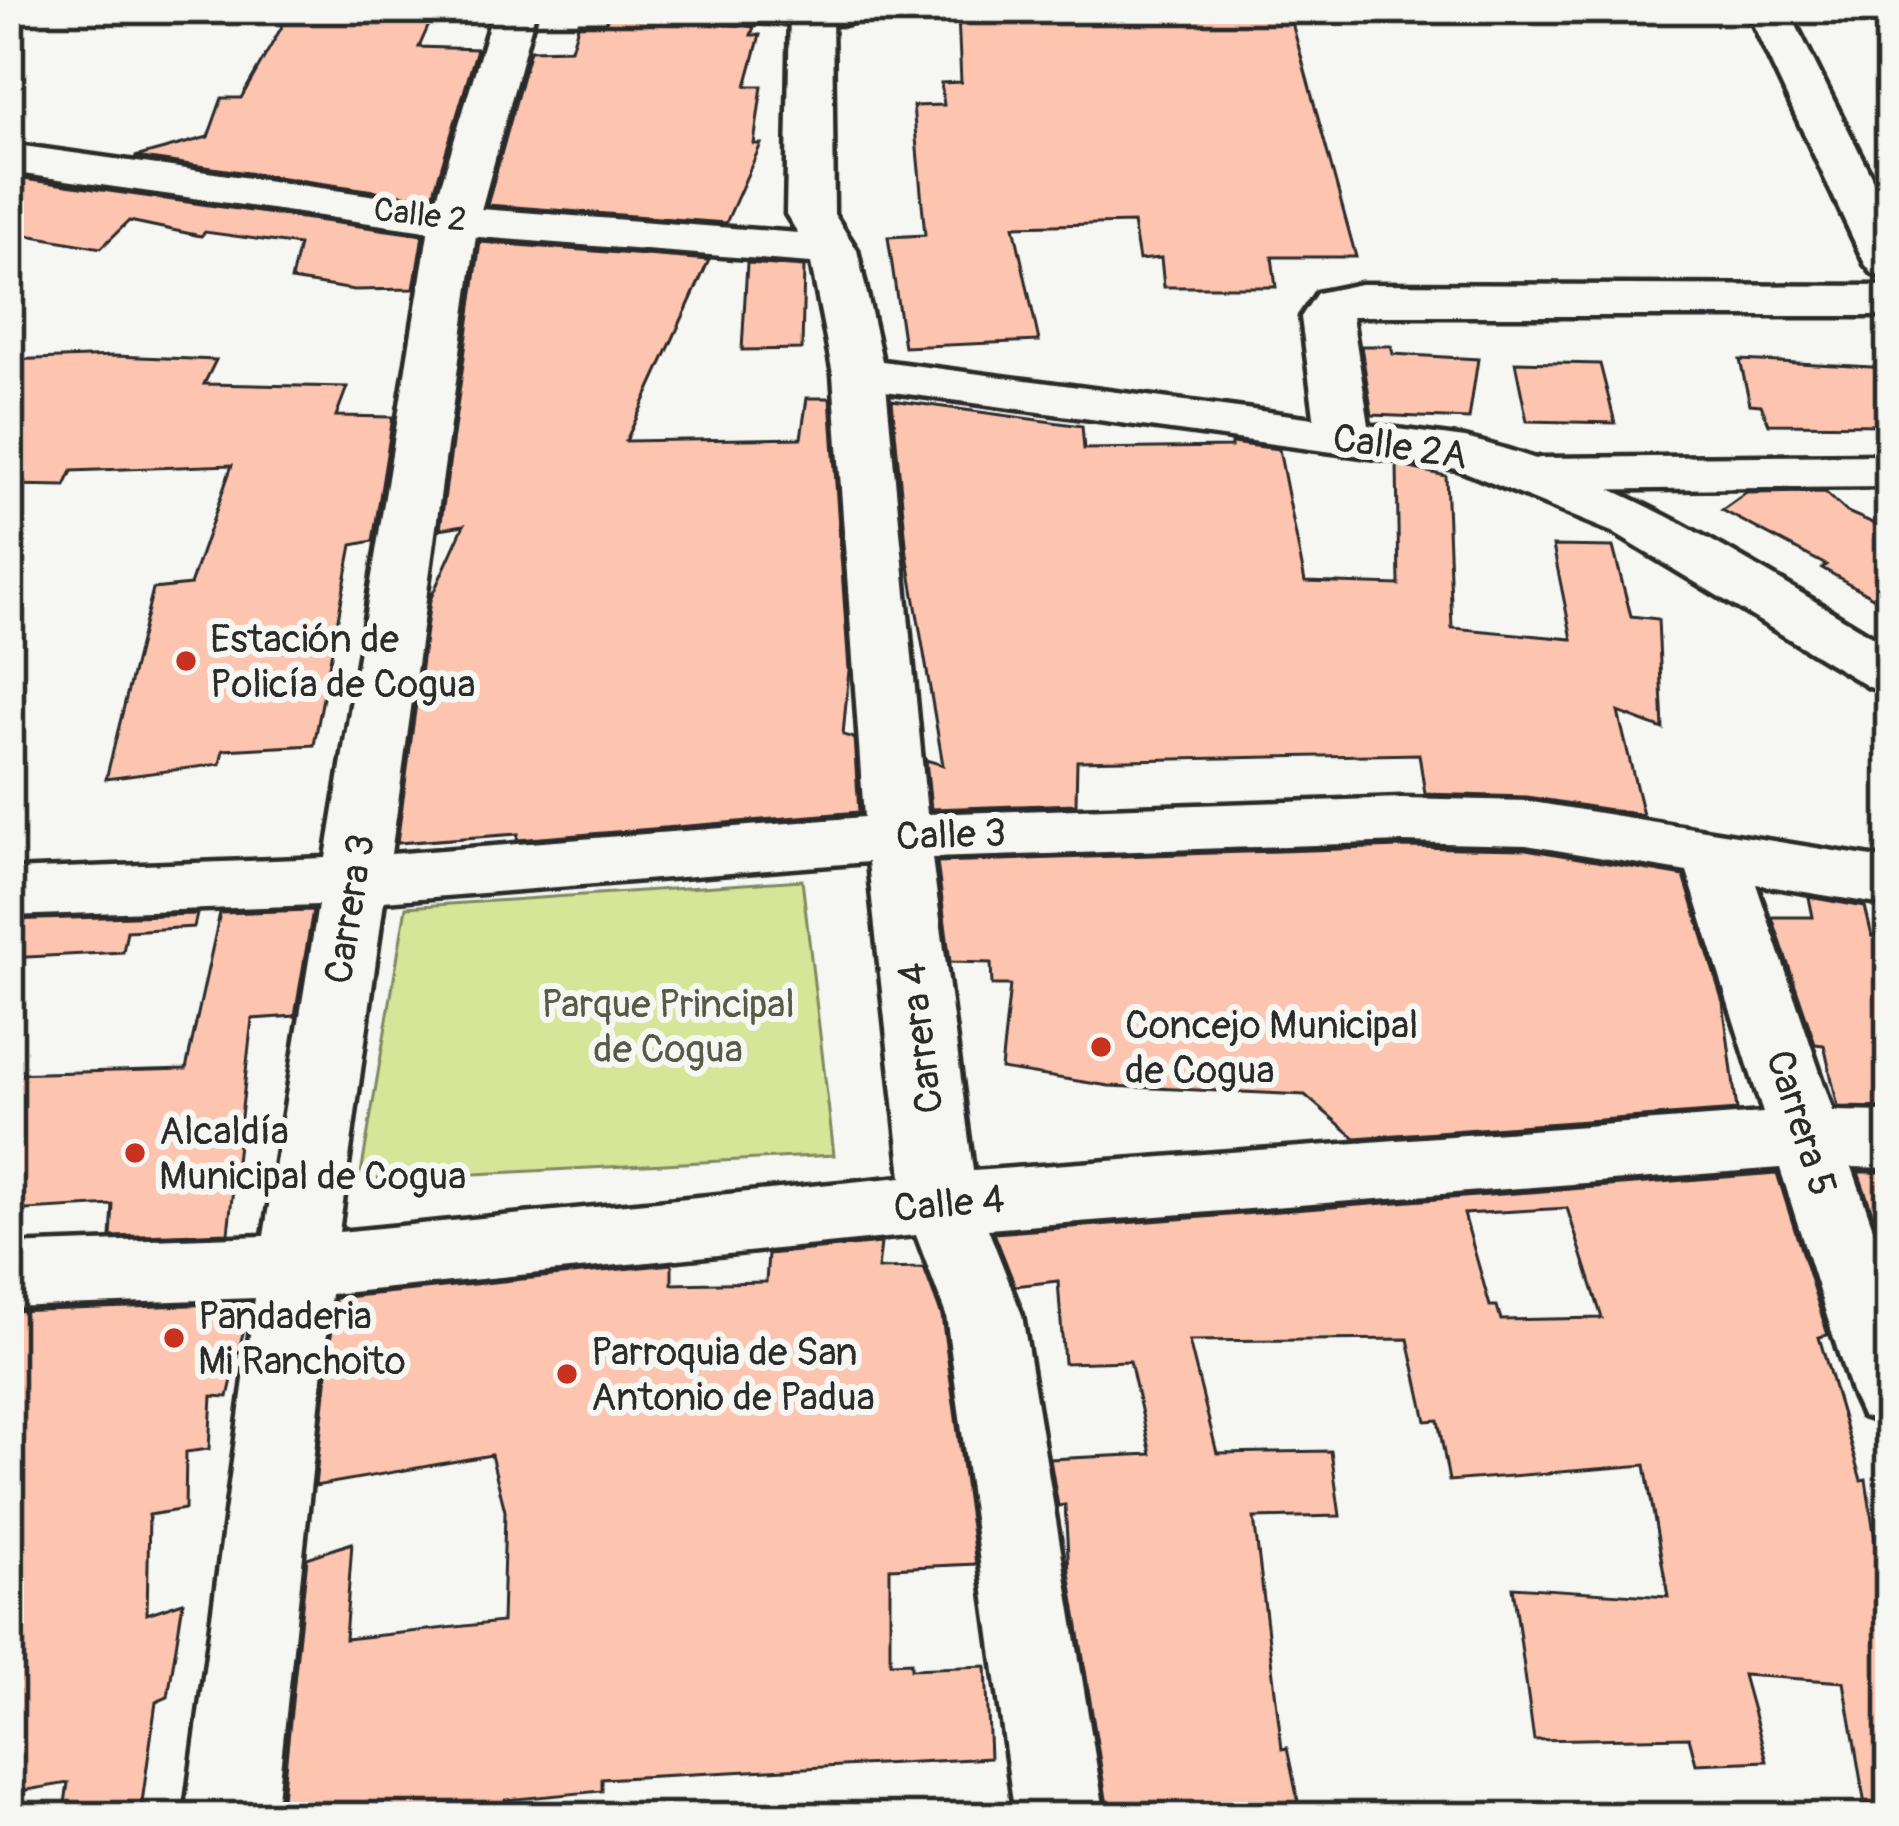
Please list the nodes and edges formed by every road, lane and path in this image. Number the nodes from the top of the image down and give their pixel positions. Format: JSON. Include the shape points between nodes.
{"nodes":[{"id":1,"x":515,"y":9,"type":"edge"},
{"id":2,"x":725,"y":9,"type":"edge"},
{"id":3,"x":1767,"y":9,"type":"edge"},
{"id":4,"x":828,"y":10,"type":"edge"},
{"id":5,"x":9,"y":158,"type":"edge"},
{"id":6,"x":454,"y":221,"type":"junction"},
{"id":7,"x":833,"y":250,"type":"junction"},
{"id":8,"x":1890,"y":264,"type":"edge"},
{"id":9,"x":1890,"y":301,"type":"edge"},
{"id":10,"x":859,"y":374,"type":"junction"},
{"id":11,"x":1344,"y":438,"type":"junction"},
{"id":12,"x":1890,"y":471,"type":"edge"},
{"id":13,"x":1540,"y":474,"type":"junction"},
{"id":14,"x":1890,"y":673,"type":"edge"},
{"id":15,"x":897,"y":837,"type":"junction"},
{"id":16,"x":1713,"y":853,"type":"junction"},
{"id":17,"x":355,"y":880,"type":"junction"},
{"id":18,"x":1890,"y":883,"type":"edge"},
{"id":19,"x":9,"y":893,"type":"edge"},
{"id":20,"x":1805,"y":1138,"type":"junction"},
{"id":21,"x":1890,"y":1140,"type":"edge"},
{"id":22,"x":941,"y":1204,"type":"junction"},
{"id":23,"x":297,"y":1263,"type":"junction"},
{"id":24,"x":9,"y":1276,"type":"edge"},
{"id":25,"x":1890,"y":1392,"type":"edge"},
{"id":26,"x":230,"y":1817,"type":"edge"},
{"id":27,"x":1060,"y":1817,"type":"edge"}],
"edges":[{"from":1,"to":6,"type":"street","name":"Carrera 3"},
{"from":2,"to":4,"type":"street"},
{"from":3,"to":8,"type":"street"},
{"from":4,"to":7,"type":"street","name":"Carrera 4","via":[[810,214]]},
{"from":5,"to":6,"type":"street","name":"Calle 2"},
{"from":6,"to":7,"type":"street","name":"Calle 2"},
{"from":6,"to":17,"type":"street","name":"Carrera 3"},
{"from":7,"to":10,"type":"street","name":"Carrera 4"},
{"from":9,"to":11,"type":"street","via":[[1335,304],[1326,317]]},
{"from":10,"to":11,"type":"street","name":"Calle 2A"},
{"from":10,"to":15,"type":"street","name":"Carrera 4"},
{"from":11,"to":13,"type":"street","name":"Calle 2A","via":[[1465,454]]},
{"from":12,"to":13,"type":"street"},
{"from":13,"to":14,"type":"street","name":"Calle 2A","via":[[1615,508]]},
{"from":15,"to":16,"type":"street","name":"Calle 3","via":[[1402,820],[1526,823]]},
{"from":15,"to":17,"type":"street","name":"Calle 3"},
{"from":15,"to":22,"type":"street","name":"Carrera 4"},
{"from":16,"to":18,"type":"street","name":"Calle 3"},
{"from":16,"to":20,"type":"street","name":"Carrera 5"},
{"from":17,"to":19,"type":"street","name":"Calle 3"},
{"from":17,"to":23,"type":"street","name":"Carrera 3"},
{"from":20,"to":21,"type":"street","name":"Calle 4"},
{"from":20,"to":22,"type":"street","name":"Calle 4"},
{"from":20,"to":25,"type":"street","name":"Carrera 5"},
{"from":22,"to":23,"type":"street","name":"Calle 4"},
{"from":22,"to":27,"type":"street","name":"Carrera 4","via":[[984,1315]]},
{"from":23,"to":24,"type":"street","name":"Calle 4"},
{"from":23,"to":26,"type":"street","name":"Carrera 3"}]}
